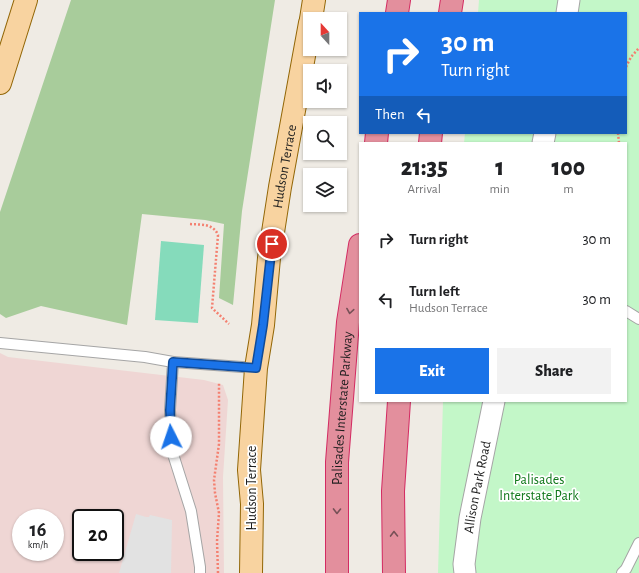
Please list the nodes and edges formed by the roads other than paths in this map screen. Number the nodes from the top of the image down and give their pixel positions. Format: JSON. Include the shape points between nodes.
{"nodes":[{"id":1,"x":26,"y":0,"type":"edge"},
{"id":2,"x":314,"y":0,"type":"edge"},
{"id":3,"x":399,"y":0,"type":"edge"},
{"id":4,"x":452,"y":0,"type":"edge"},
{"id":5,"x":569,"y":0,"type":"edge"},
{"id":6,"x":312,"y":12,"type":"edge"},
{"id":7,"x":397,"y":12,"type":"edge"},
{"id":8,"x":450,"y":12,"type":"edge"},
{"id":9,"x":567,"y":12,"type":"edge"},
{"id":10,"x":304,"y":56,"type":"edge"},
{"id":11,"x":0,"y":83,"type":"edge"},
{"id":12,"x":359,"y":251,"type":"edge"},
{"id":13,"x":627,"y":311,"type":"edge"},
{"id":14,"x":639,"y":319,"type":"edge"},
{"id":15,"x":0,"y":343,"type":"edge"},
{"id":16,"x":173,"y":362,"type":"junction"},
{"id":17,"x":256,"y":368,"type":"junction"},
{"id":18,"x":399,"y":402,"type":"edge"},
{"id":19,"x":494,"y":402,"type":"edge"},
{"id":20,"x":639,"y":543,"type":"edge"},
{"id":21,"x":200,"y":573,"type":"edge"},
{"id":22,"x":251,"y":573,"type":"edge"},
{"id":23,"x":337,"y":573,"type":"edge"},
{"id":24,"x":394,"y":573,"type":"edge"},
{"id":25,"x":465,"y":573,"type":"edge"},
{"id":26,"x":622,"y":573,"type":"edge"}],
"edges":[{"from":1,"to":11,"type":"main road"},
{"from":2,"to":6,"type":"main road"},
{"from":3,"to":7,"type":"highway"},
{"from":4,"to":8,"type":"highway"},
{"from":5,"to":9,"type":"street"},
{"from":10,"to":17,"type":"main road","name":"Hudson Terrace","via":[[269,258]]},
{"from":12,"to":23,"type":"highway","name":"Palisades Interstate Parkway","one_way":true,"via":[[348,322],[338,462]]},
{"from":13,"to":14,"type":"lane"},
{"from":15,"to":16,"type":"lane"},
{"from":16,"to":17,"type":"lane"},
{"from":16,"to":21,"type":"lane","via":[[170,410],[172,451],[191,511]]},
{"from":17,"to":22,"type":"main road","name":"Hudson Terrace","via":[[249,470],[252,504]]},
{"from":24,"to":18,"type":"highway","one_way":true,"via":[[392,491]]},
{"from":19,"to":25,"type":"street","name":"Allison Park Road","via":[[470,518]]},
{"from":20,"to":26,"type":"lane"}]}
